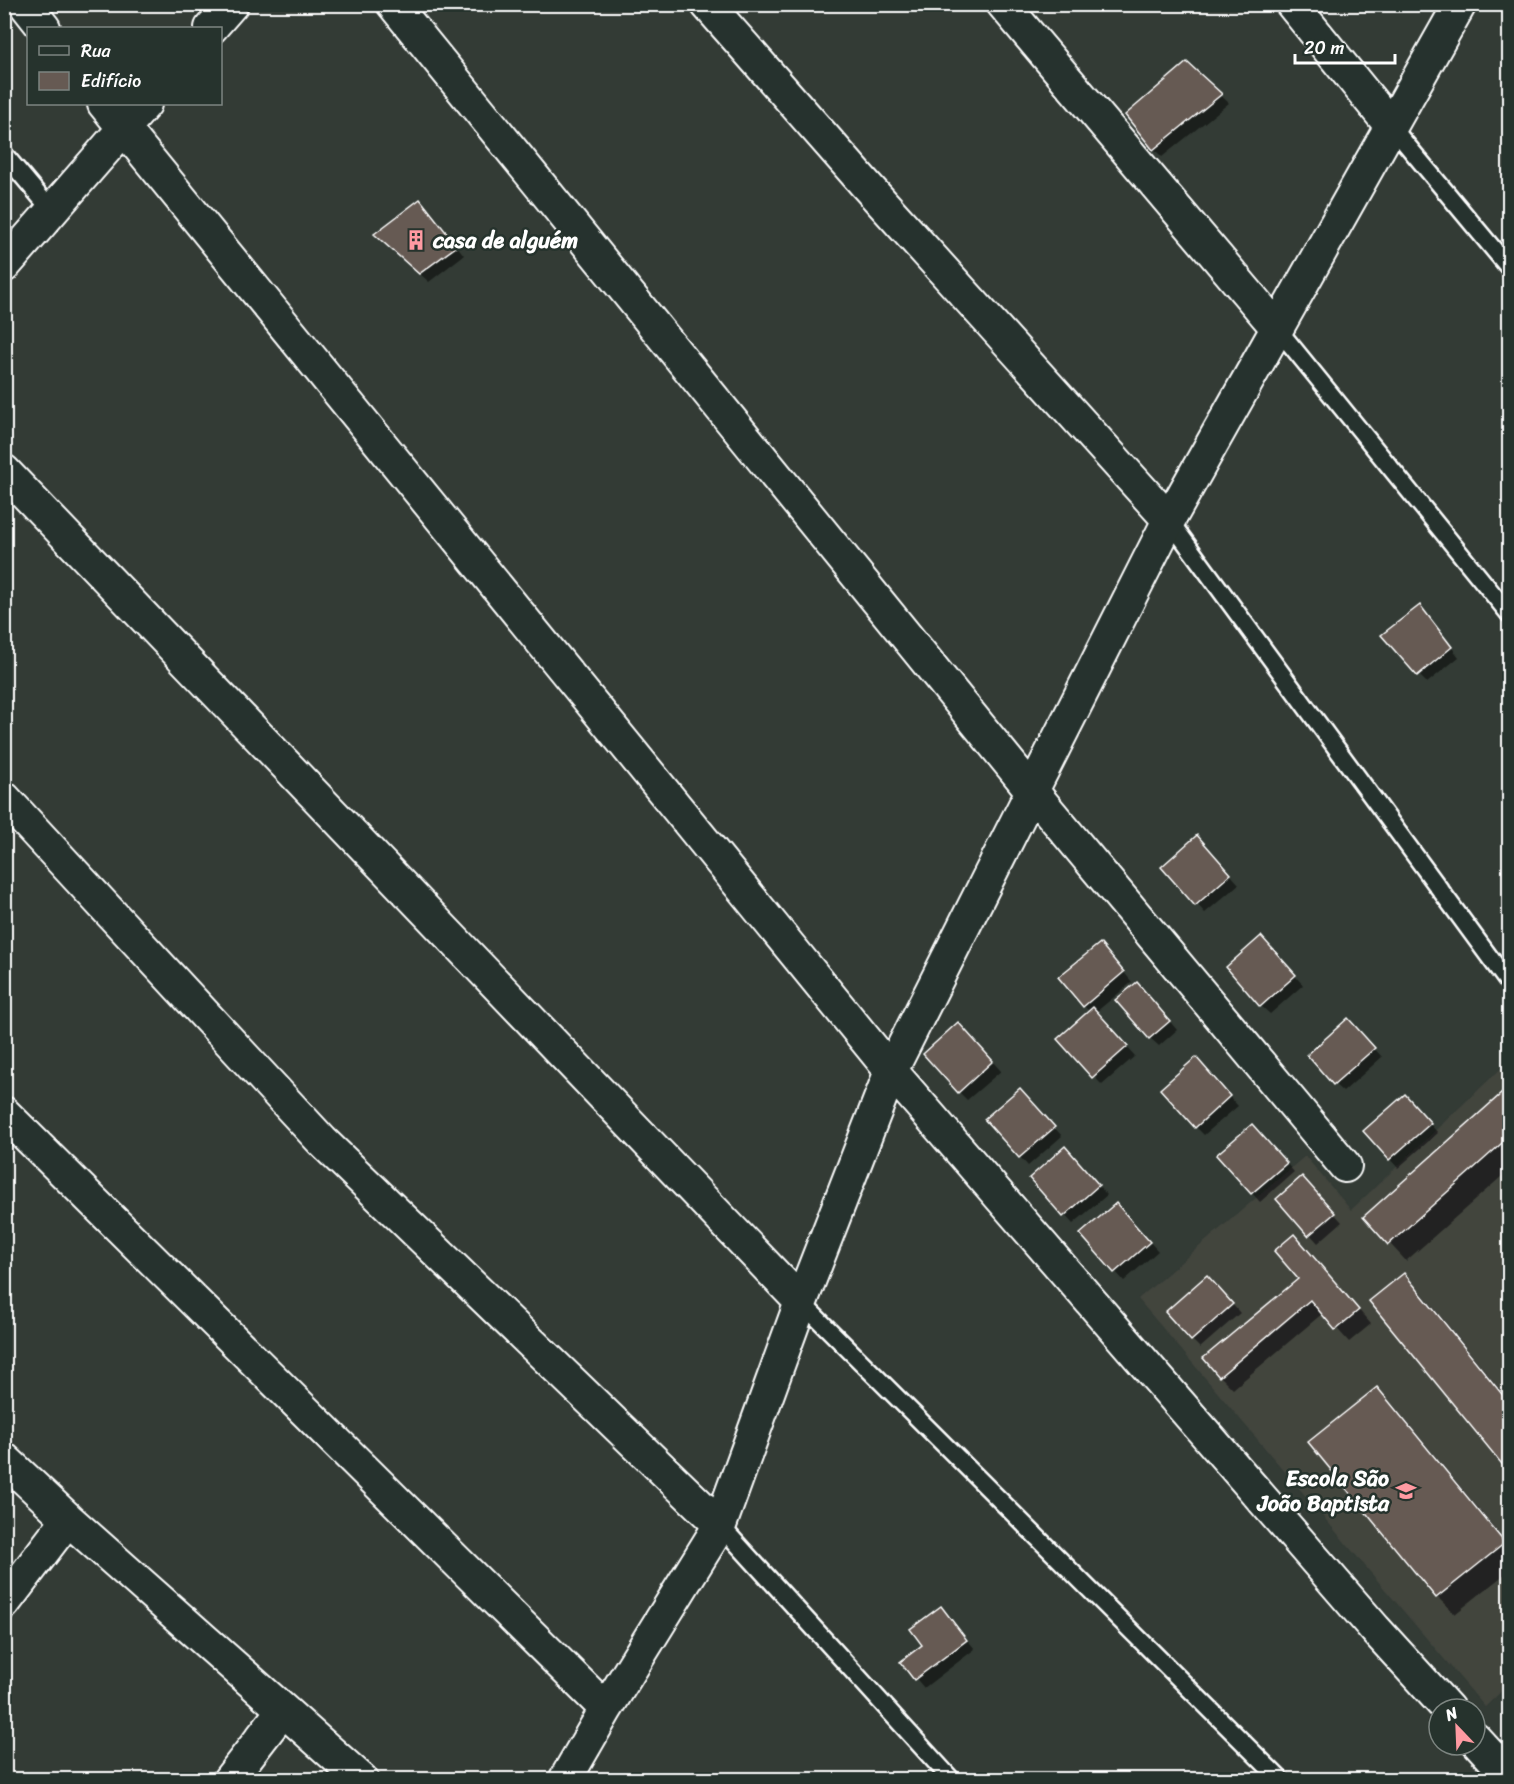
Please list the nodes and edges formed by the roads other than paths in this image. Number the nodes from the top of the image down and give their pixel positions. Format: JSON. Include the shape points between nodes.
{"nodes":[{"id":1,"x":25,"y":4,"type":"edge"},
{"id":2,"x":232,"y":4,"type":"edge"},
{"id":3,"x":393,"y":4,"type":"edge"},
{"id":4,"x":707,"y":4,"type":"edge"},
{"id":5,"x":1003,"y":4,"type":"edge"},
{"id":6,"x":1292,"y":4,"type":"edge"},
{"id":7,"x":1460,"y":4,"type":"edge"},
{"id":8,"x":43,"y":27,"type":"edge"},
{"id":9,"x":212,"y":27,"type":"edge"},
{"id":10,"x":105,"y":105,"type":"edge"},
{"id":11,"x":144,"y":105,"type":"edge"},
{"id":12,"x":1391,"y":126,"type":"junction"},
{"id":13,"x":124,"y":128,"type":"junction"},
{"id":14,"x":4,"y":154,"type":"edge"},
{"id":15,"x":52,"y":211,"type":"junction"},
{"id":16,"x":4,"y":266,"type":"edge"},
{"id":17,"x":1509,"y":269,"type":"edge"},
{"id":18,"x":1277,"y":328,"type":"junction"},
{"id":19,"x":4,"y":471,"type":"edge"},
{"id":20,"x":1169,"y":520,"type":"junction"},
{"id":21,"x":1509,"y":615,"type":"edge"},
{"id":22,"x":1032,"y":791,"type":"junction"},
{"id":23,"x":4,"y":798,"type":"edge"},
{"id":24,"x":1509,"y":985,"type":"edge"},
{"id":25,"x":891,"y":1071,"type":"junction"},
{"id":26,"x":4,"y":1113,"type":"edge"},
{"id":27,"x":1345,"y":1166,"type":"dead end"},
{"id":28,"x":801,"y":1302,"type":"junction"},
{"id":29,"x":4,"y":1459,"type":"edge"},
{"id":30,"x":68,"y":1519,"type":"junction"},
{"id":31,"x":720,"y":1525,"type":"junction"},
{"id":32,"x":4,"y":1603,"type":"edge"},
{"id":33,"x":1437,"y":1697,"type":"edge"},
{"id":34,"x":606,"y":1709,"type":"junction"},
{"id":35,"x":283,"y":1710,"type":"junction"},
{"id":36,"x":1487,"y":1754,"type":"edge"},
{"id":37,"x":1504,"y":1773,"type":"edge"},
{"id":38,"x":229,"y":1779,"type":"edge"},
{"id":39,"x":362,"y":1779,"type":"edge"},
{"id":40,"x":565,"y":1779,"type":"edge"},
{"id":41,"x":952,"y":1779,"type":"edge"},
{"id":42,"x":1281,"y":1779,"type":"edge"}],
"edges":[{"from":1,"to":8,"type":"street"},
{"from":2,"to":9,"type":"street"},
{"from":3,"to":22,"type":"street"},
{"from":4,"to":20,"type":"street"},
{"from":5,"to":18,"type":"street"},
{"from":6,"to":12,"type":"street"},
{"from":7,"to":12,"type":"street"},
{"from":10,"to":13,"type":"street"},
{"from":11,"to":13,"type":"street"},
{"from":12,"to":17,"type":"lane"},
{"from":12,"to":18,"type":"street"},
{"from":13,"to":15,"type":"street"},
{"from":13,"to":25,"type":"street"},
{"from":14,"to":15,"type":"lane"},
{"from":15,"to":16,"type":"street"},
{"from":18,"to":20,"type":"street"},
{"from":18,"to":21,"type":"lane"},
{"from":19,"to":28,"type":"street"},
{"from":20,"to":22,"type":"street"},
{"from":20,"to":24,"type":"lane"},
{"from":22,"to":25,"type":"street"},
{"from":22,"to":27,"type":"street"},
{"from":23,"to":31,"type":"street","via":[[322,1141]]},
{"from":25,"to":28,"type":"street"},
{"from":25,"to":33,"type":"street"},
{"from":26,"to":34,"type":"street"},
{"from":28,"to":31,"type":"street"},
{"from":28,"to":42,"type":"lane"},
{"from":29,"to":30,"type":"street"},
{"from":30,"to":32,"type":"street"},
{"from":30,"to":35,"type":"street"},
{"from":31,"to":34,"type":"street"},
{"from":31,"to":41,"type":"lane"},
{"from":34,"to":40,"type":"street"},
{"from":35,"to":38,"type":"street"},
{"from":35,"to":39,"type":"street"},
{"from":36,"to":37,"type":"street"}]}
